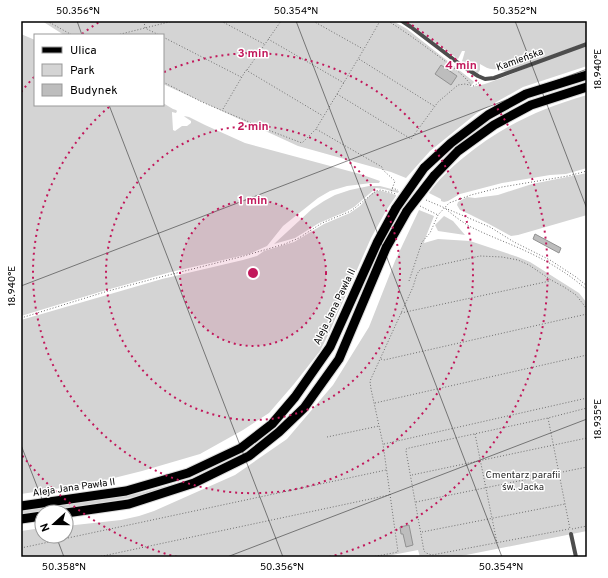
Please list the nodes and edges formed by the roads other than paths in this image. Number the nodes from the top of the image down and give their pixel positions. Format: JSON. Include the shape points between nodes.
{"nodes":[{"id":1,"x":402,"y":21,"type":"edge"},
{"id":2,"x":587,"y":44,"type":"edge"},
{"id":3,"x":587,"y":75,"type":"edge"},
{"id":4,"x":587,"y":87,"type":"edge"},
{"id":5,"x":21,"y":506,"type":"edge"},
{"id":6,"x":74,"y":512,"type":"edge"},
{"id":7,"x":34,"y":517,"type":"edge"},
{"id":8,"x":21,"y":519,"type":"edge"},
{"id":9,"x":570,"y":532,"type":"road end"},
{"id":10,"x":576,"y":557,"type":"edge"}],
"edges":[{"from":1,"to":2,"type":"street","name":"Kamieńska","via":[[461,65],[485,79],[501,76]]},
{"from":3,"to":5,"type":"main road","name":"Aleja Jana Pawła II","bridge":true,"via":[[526,94],[488,115],[451,143],[424,168],[396,208],[377,243],[330,347],[295,397],[272,424],[241,448],[188,473],[126,491]]},
{"from":4,"to":6,"type":"main road","bridge":true,"via":[[531,105],[494,125],[458,151],[434,176],[408,211],[386,248],[339,359],[304,408],[279,432],[249,456],[194,483],[129,504]]},
{"from":7,"to":8,"type":"main road"},
{"from":9,"to":10,"type":"street"}]}
